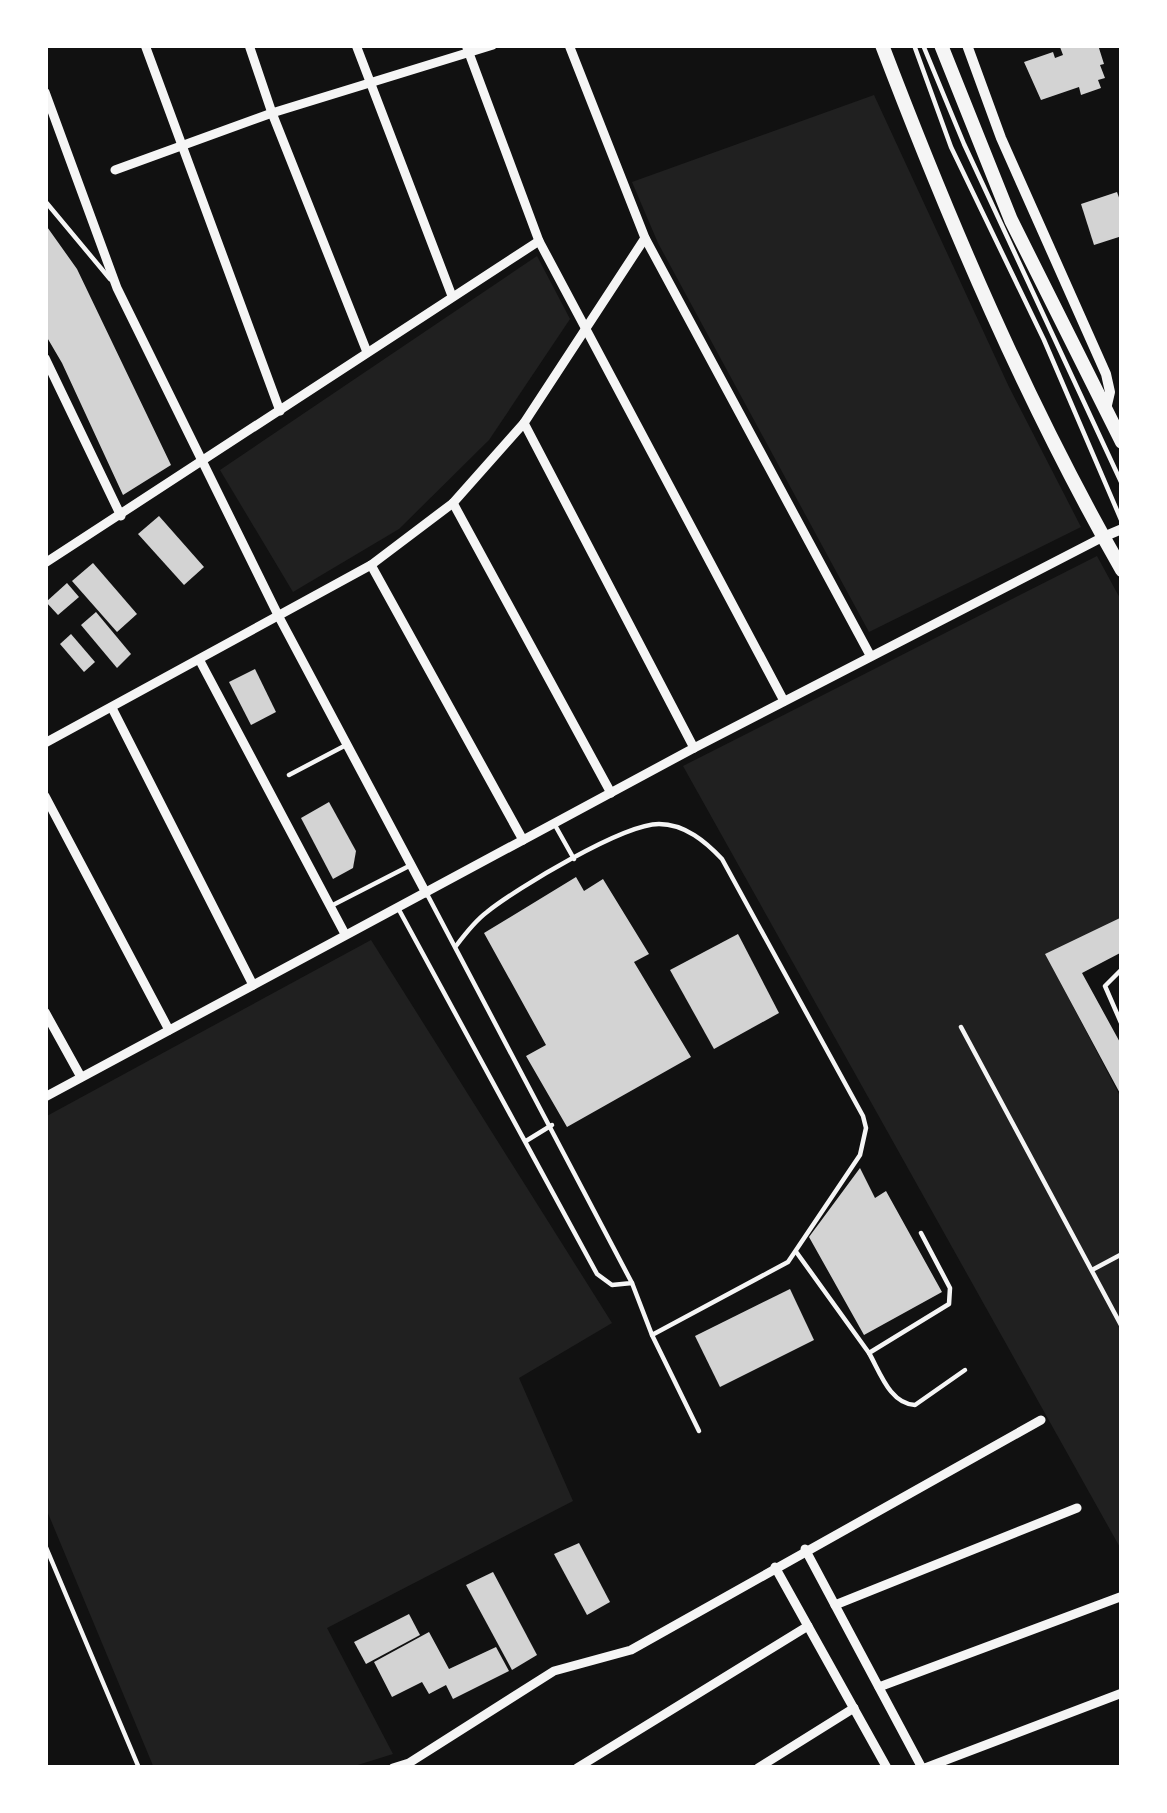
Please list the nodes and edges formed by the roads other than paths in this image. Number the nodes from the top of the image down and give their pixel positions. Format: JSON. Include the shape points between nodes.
{"nodes":[{"id":1,"x":145,"y":45,"type":"edge"},
{"id":2,"x":249,"y":45,"type":"edge"},
{"id":3,"x":356,"y":45,"type":"edge"},
{"id":4,"x":493,"y":45,"type":"edge"},
{"id":5,"x":569,"y":45,"type":"edge"},
{"id":6,"x":882,"y":45,"type":"edge"},
{"id":7,"x":914,"y":45,"type":"edge"},
{"id":8,"x":923,"y":45,"type":"edge"},
{"id":9,"x":941,"y":45,"type":"edge"},
{"id":10,"x":967,"y":45,"type":"edge"},
{"id":11,"x":468,"y":49,"type":"edge"},
{"id":12,"x":370,"y":82,"type":"junction"},
{"id":13,"x":45,"y":92,"type":"edge"},
{"id":14,"x":272,"y":113,"type":"junction"},
{"id":15,"x":181,"y":146,"type":"junction"},
{"id":16,"x":115,"y":170,"type":"dead end"},
{"id":17,"x":45,"y":201,"type":"edge"},
{"id":18,"x":645,"y":238,"type":"junction"},
{"id":19,"x":539,"y":241,"type":"junction"},
{"id":20,"x":117,"y":288,"type":"junction"},
{"id":21,"x":452,"y":296,"type":"junction"},
{"id":22,"x":586,"y":327,"type":"junction"},
{"id":23,"x":367,"y":352,"type":"junction"},
{"id":24,"x":45,"y":358,"type":"edge"},
{"id":25,"x":280,"y":410,"type":"junction"},
{"id":26,"x":524,"y":422,"type":"junction"},
{"id":27,"x":1114,"y":422,"type":"edge"},
{"id":28,"x":1122,"y":442,"type":"edge"},
{"id":29,"x":201,"y":463,"type":"junction"},
{"id":30,"x":1122,"y":484,"type":"edge"},
{"id":31,"x":453,"y":502,"type":"junction"},
{"id":32,"x":121,"y":516,"type":"junction"},
{"id":33,"x":1122,"y":525,"type":"edge"},
{"id":34,"x":1103,"y":537,"type":"junction"},
{"id":35,"x":45,"y":563,"type":"edge"},
{"id":36,"x":371,"y":565,"type":"junction"},
{"id":37,"x":1122,"y":570,"type":"edge"},
{"id":38,"x":280,"y":617,"type":"junction"},
{"id":39,"x":871,"y":655,"type":"junction"},
{"id":40,"x":200,"y":661,"type":"junction"},
{"id":41,"x":784,"y":701,"type":"junction"},
{"id":42,"x":112,"y":707,"type":"junction"},
{"id":43,"x":45,"y":743,"type":"edge"},
{"id":44,"x":348,"y":744,"type":"junction"},
{"id":45,"x":694,"y":748,"type":"junction"},
{"id":46,"x":289,"y":775,"type":"dead end"},
{"id":47,"x":611,"y":794,"type":"junction"},
{"id":48,"x":45,"y":796,"type":"edge"},
{"id":49,"x":554,"y":824,"type":"junction"},
{"id":50,"x":524,"y":840,"type":"junction"},
{"id":51,"x":574,"y":859,"type":"junction"},
{"id":52,"x":411,"y":865,"type":"junction"},
{"id":53,"x":426,"y":892,"type":"junction"},
{"id":54,"x":331,"y":907,"type":"junction"},
{"id":55,"x":398,"y":908,"type":"junction"},
{"id":56,"x":345,"y":934,"type":"junction"},
{"id":57,"x":456,"y":946,"type":"junction"},
{"id":58,"x":1122,"y":969,"type":"edge"},
{"id":59,"x":254,"y":985,"type":"junction"},
{"id":60,"x":45,"y":1012,"type":"edge"},
{"id":61,"x":1122,"y":1025,"type":"edge"},
{"id":62,"x":961,"y":1027,"type":"dead end"},
{"id":63,"x":169,"y":1030,"type":"junction"},
{"id":64,"x":82,"y":1077,"type":"junction"},
{"id":65,"x":45,"y":1097,"type":"edge"},
{"id":66,"x":552,"y":1125,"type":"junction"},
{"id":67,"x":526,"y":1141,"type":"junction"},
{"id":68,"x":921,"y":1232,"type":"dead end"},
{"id":69,"x":797,"y":1253,"type":"junction"},
{"id":70,"x":1122,"y":1254,"type":"edge"},
{"id":71,"x":1092,"y":1270,"type":"junction"},
{"id":72,"x":632,"y":1283,"type":"junction"},
{"id":73,"x":1122,"y":1327,"type":"edge"},
{"id":74,"x":652,"y":1335,"type":"junction"},
{"id":75,"x":869,"y":1352,"type":"junction"},
{"id":76,"x":965,"y":1370,"type":"dead end"},
{"id":77,"x":1041,"y":1420,"type":"dead end"},
{"id":78,"x":699,"y":1431,"type":"dead end"},
{"id":79,"x":1077,"y":1508,"type":"dead end"},
{"id":80,"x":45,"y":1545,"type":"edge"},
{"id":81,"x":806,"y":1550,"type":"junction"},
{"id":82,"x":775,"y":1567,"type":"junction"},
{"id":83,"x":1120,"y":1597,"type":"edge"},
{"id":84,"x":835,"y":1605,"type":"junction"},
{"id":85,"x":808,"y":1626,"type":"junction"},
{"id":86,"x":879,"y":1688,"type":"junction"},
{"id":87,"x":1122,"y":1693,"type":"edge"},
{"id":88,"x":854,"y":1708,"type":"junction"},
{"id":89,"x":411,"y":1765,"type":"edge"},
{"id":90,"x":139,"y":1768,"type":"edge"},
{"id":91,"x":393,"y":1768,"type":"edge"},
{"id":92,"x":577,"y":1768,"type":"edge"},
{"id":93,"x":758,"y":1768,"type":"edge"},
{"id":94,"x":887,"y":1768,"type":"edge"},
{"id":95,"x":924,"y":1768,"type":"edge"}],
"edges":[{"from":1,"to":15,"type":"street"},
{"from":2,"to":14,"type":"street"},
{"from":3,"to":12,"type":"street"},
{"from":4,"to":11,"type":"street"},
{"from":5,"to":18,"type":"street"},
{"from":6,"to":34,"type":"main road","via":[[976,284]]},
{"from":7,"to":33,"type":"lane","via":[[951,147]]},
{"from":8,"to":30,"type":"lane"},
{"from":9,"to":27,"type":"main road","via":[[1011,220]]},
{"from":10,"to":27,"type":"street","via":[[1106,374]]},
{"from":11,"to":12,"type":"street"},
{"from":11,"to":19,"type":"street"},
{"from":12,"to":14,"type":"street"},
{"from":12,"to":21,"type":"street"},
{"from":13,"to":20,"type":"street"},
{"from":14,"to":15,"type":"street"},
{"from":14,"to":23,"type":"street"},
{"from":15,"to":16,"type":"street"},
{"from":15,"to":25,"type":"street"},
{"from":17,"to":20,"type":"lane"},
{"from":18,"to":22,"type":"street"},
{"from":18,"to":39,"type":"street"},
{"from":19,"to":21,"type":"street"},
{"from":19,"to":22,"type":"street"},
{"from":20,"to":29,"type":"street"},
{"from":21,"to":23,"type":"street"},
{"from":22,"to":26,"type":"street"},
{"from":22,"to":41,"type":"street"},
{"from":23,"to":25,"type":"street"},
{"from":24,"to":32,"type":"street"},
{"from":25,"to":29,"type":"street"},
{"from":26,"to":31,"type":"street"},
{"from":26,"to":45,"type":"street"},
{"from":27,"to":28,"type":"main road"},
{"from":29,"to":32,"type":"street"},
{"from":29,"to":38,"type":"street"},
{"from":31,"to":36,"type":"street"},
{"from":31,"to":47,"type":"street"},
{"from":32,"to":35,"type":"street"},
{"from":33,"to":34,"type":"street"},
{"from":34,"to":37,"type":"main road"},
{"from":34,"to":39,"type":"street"},
{"from":36,"to":38,"type":"street"},
{"from":36,"to":50,"type":"street"},
{"from":38,"to":40,"type":"street"},
{"from":38,"to":44,"type":"street"},
{"from":39,"to":41,"type":"street"},
{"from":40,"to":42,"type":"street"},
{"from":40,"to":54,"type":"street"},
{"from":41,"to":45,"type":"street"},
{"from":42,"to":43,"type":"street"},
{"from":42,"to":59,"type":"street"},
{"from":44,"to":46,"type":"lane"},
{"from":44,"to":52,"type":"street"},
{"from":45,"to":47,"type":"street"},
{"from":47,"to":49,"type":"street"},
{"from":48,"to":63,"type":"street"},
{"from":49,"to":50,"type":"street"},
{"from":49,"to":51,"type":"lane"},
{"from":50,"to":53,"type":"street"},
{"from":51,"to":57,"type":"lane","via":[[492,908]]},
{"from":51,"to":69,"type":"lane","via":[[634,830],[682,829],[722,859],[751,910],[866,1128],[860,1155]]},
{"from":52,"to":53,"type":"street"},
{"from":52,"to":54,"type":"lane"},
{"from":53,"to":55,"type":"street"},
{"from":53,"to":57,"type":"lane"},
{"from":54,"to":56,"type":"street"},
{"from":55,"to":56,"type":"street"},
{"from":55,"to":67,"type":"lane"},
{"from":56,"to":59,"type":"street"},
{"from":57,"to":66,"type":"lane"},
{"from":58,"to":61,"type":"lane","via":[[1105,986]]},
{"from":59,"to":63,"type":"street"},
{"from":60,"to":64,"type":"street"},
{"from":62,"to":71,"type":"lane"},
{"from":63,"to":64,"type":"street"},
{"from":64,"to":65,"type":"street"},
{"from":66,"to":67,"type":"lane"},
{"from":66,"to":72,"type":"lane"},
{"from":67,"to":72,"type":"lane","via":[[597,1274],[612,1285]]},
{"from":68,"to":75,"type":"lane","via":[[950,1288],[949,1304]]},
{"from":69,"to":74,"type":"lane"},
{"from":69,"to":75,"type":"lane"},
{"from":70,"to":71,"type":"lane"},
{"from":71,"to":73,"type":"lane"},
{"from":72,"to":74,"type":"lane"},
{"from":74,"to":78,"type":"lane"},
{"from":75,"to":76,"type":"lane","via":[[905,1405]]},
{"from":77,"to":81,"type":"street"},
{"from":79,"to":84,"type":"street"},
{"from":80,"to":90,"type":"lane"},
{"from":81,"to":82,"type":"street"},
{"from":81,"to":84,"type":"street"},
{"from":82,"to":85,"type":"street"},
{"from":82,"to":89,"type":"street","via":[[622,1655],[565,1665]]},
{"from":83,"to":86,"type":"street"},
{"from":84,"to":86,"type":"street"},
{"from":85,"to":88,"type":"street"},
{"from":85,"to":92,"type":"street"},
{"from":86,"to":95,"type":"street"},
{"from":87,"to":95,"type":"street"},
{"from":88,"to":93,"type":"street"},
{"from":88,"to":94,"type":"street"},
{"from":89,"to":91,"type":"street"}]}
